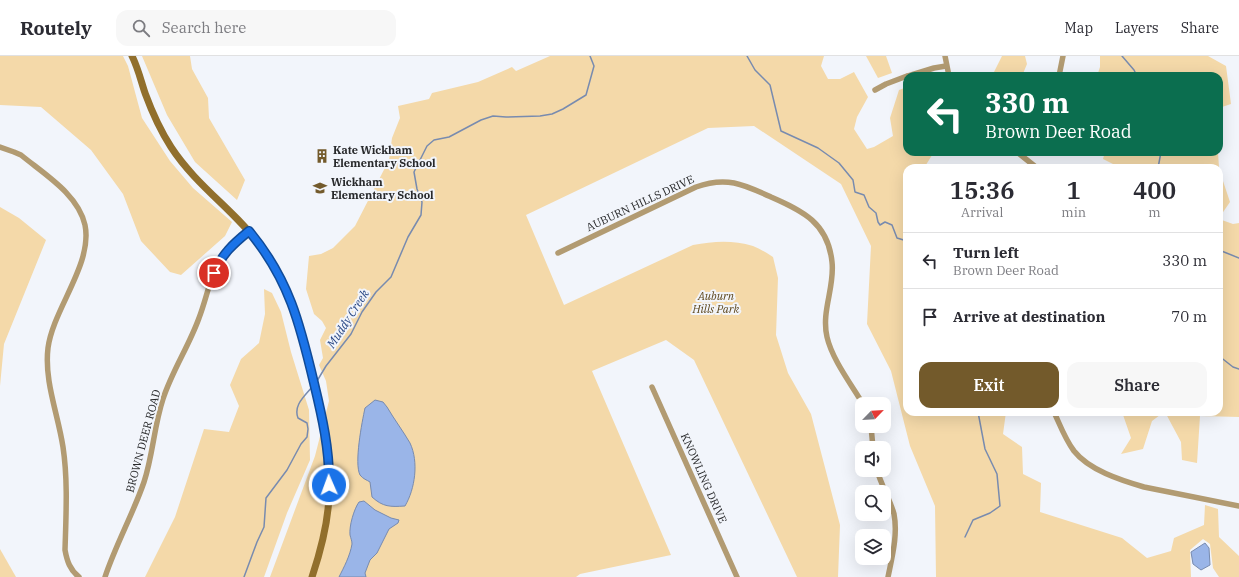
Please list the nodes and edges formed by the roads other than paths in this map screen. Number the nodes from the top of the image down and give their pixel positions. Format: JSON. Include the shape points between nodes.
{"nodes":[{"id":1,"x":132,"y":56,"type":"edge"},
{"id":2,"x":945,"y":56,"type":"edge"},
{"id":3,"x":1063,"y":56,"type":"edge"},
{"id":4,"x":946,"y":66,"type":"junction"},
{"id":5,"x":921,"y":72,"type":"edge"},
{"id":6,"x":948,"y":72,"type":"edge"},
{"id":7,"x":1060,"y":72,"type":"edge"},
{"id":8,"x":903,"y":78,"type":"edge"},
{"id":9,"x":876,"y":90,"type":"dead end"},
{"id":10,"x":0,"y":147,"type":"edge"},
{"id":11,"x":1022,"y":156,"type":"edge"},
{"id":12,"x":1032,"y":164,"type":"edge"},
{"id":13,"x":249,"y":231,"type":"junction"},
{"id":14,"x":558,"y":253,"type":"dead end"},
{"id":15,"x":652,"y":387,"type":"dead end"},
{"id":16,"x":859,"y":397,"type":"edge"},
{"id":17,"x":1056,"y":416,"type":"edge"},
{"id":18,"x":879,"y":477,"type":"edge"},
{"id":19,"x":1239,"y":506,"type":"edge"},
{"id":20,"x":79,"y":577,"type":"edge"},
{"id":21,"x":105,"y":577,"type":"edge"},
{"id":22,"x":312,"y":577,"type":"edge"},
{"id":23,"x":737,"y":577,"type":"edge"},
{"id":24,"x":888,"y":577,"type":"edge"}],
"edges":[{"from":1,"to":13,"type":"main road","via":[[152,111],[171,147],[192,175]]},
{"from":2,"to":4,"type":"street"},
{"from":3,"to":7,"type":"street"},
{"from":4,"to":5,"type":"street"},
{"from":4,"to":6,"type":"street"},
{"from":8,"to":9,"type":"street"},
{"from":10,"to":20,"type":"street","via":[[21,156],[65,191],[80,211],[85,226],[86,243],[83,257],[50,337],[47,359],[65,463],[66,557],[72,570]]},
{"from":11,"to":12,"type":"street"},
{"from":13,"to":21,"type":"street","name":"BROWN DEER ROAD","via":[[229,248],[214,273],[200,318],[163,399],[140,495]]},
{"from":13,"to":22,"type":"main road","via":[[274,265],[289,296],[300,328],[319,404],[328,460],[329,493],[322,542]]},
{"from":14,"to":16,"type":"street","name":"AUBURN HILLS DRIVE","via":[[708,183],[740,184],[796,208],[818,226],[829,247],[833,277],[826,315],[827,336],[834,356]]},
{"from":15,"to":23,"type":"street","name":"KNOWLING DRIVE"},
{"from":17,"to":19,"type":"street","via":[[1067,441],[1090,466],[1144,487]]},
{"from":18,"to":24,"type":"street","via":[[891,504],[895,525]]}]}
